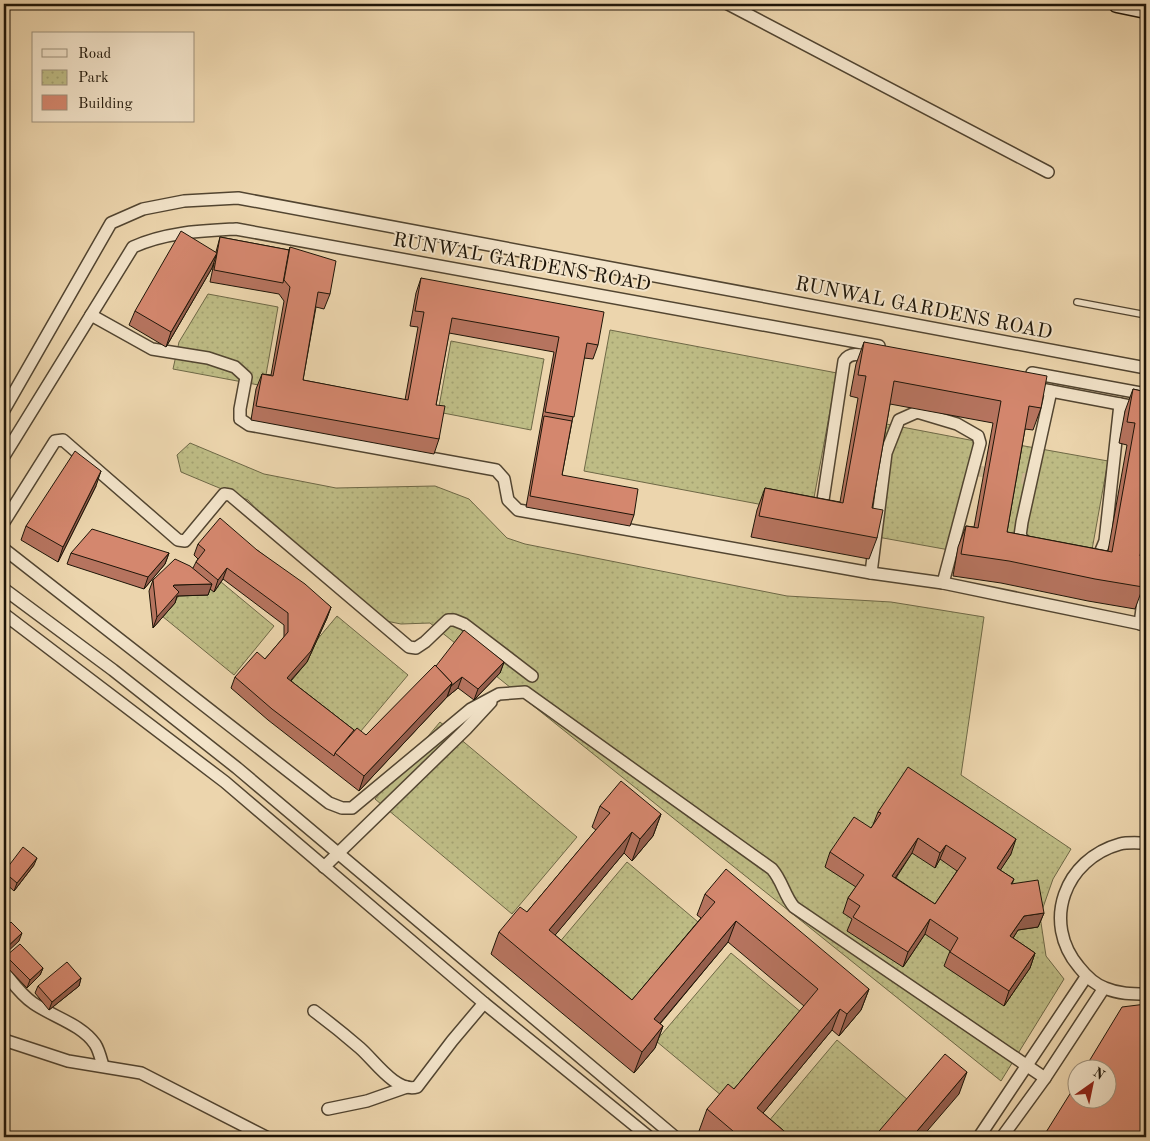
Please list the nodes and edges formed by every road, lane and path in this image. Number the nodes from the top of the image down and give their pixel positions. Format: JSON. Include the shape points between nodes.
{"nodes":[{"id":1,"x":728,"y":4,"type":"edge"},
{"id":2,"x":1117,"y":4,"type":"edge"},
{"id":3,"x":1146,"y":10,"type":"edge"},
{"id":4,"x":1048,"y":172,"type":"dead end"},
{"id":5,"x":1077,"y":302,"type":"dead end"},
{"id":6,"x":1146,"y":314,"type":"edge"},
{"id":7,"x":91,"y":315,"type":"junction"},
{"id":8,"x":888,"y":347,"type":"edge"},
{"id":9,"x":881,"y":359,"type":"edge"},
{"id":10,"x":1145,"y":364,"type":"edge"},
{"id":11,"x":1024,"y":372,"type":"edge"},
{"id":12,"x":1023,"y":385,"type":"edge"},
{"id":13,"x":1051,"y":391,"type":"junction"},
{"id":14,"x":1146,"y":394,"type":"edge"},
{"id":15,"x":1120,"y":404,"type":"junction"},
{"id":16,"x":4,"y":410,"type":"edge"},
{"id":17,"x":1146,"y":410,"type":"edge"},
{"id":18,"x":4,"y":456,"type":"edge"},
{"id":19,"x":823,"y":500,"type":"edge"},
{"id":20,"x":4,"y":522,"type":"edge"},
{"id":21,"x":4,"y":549,"type":"edge"},
{"id":22,"x":1040,"y":552,"type":"edge"},
{"id":23,"x":1079,"y":562,"type":"edge"},
{"id":24,"x":871,"y":573,"type":"junction"},
{"id":25,"x":1146,"y":578,"type":"edge"},
{"id":26,"x":943,"y":583,"type":"junction"},
{"id":27,"x":4,"y":590,"type":"edge"},
{"id":28,"x":4,"y":614,"type":"edge"},
{"id":29,"x":1143,"y":625,"type":"edge"},
{"id":30,"x":532,"y":676,"type":"dead end"},
{"id":31,"x":499,"y":694,"type":"junction"},
{"id":32,"x":1146,"y":843,"type":"edge"},
{"id":33,"x":337,"y":853,"type":"junction"},
{"id":34,"x":324,"y":867,"type":"junction"},
{"id":35,"x":4,"y":972,"type":"edge"},
{"id":36,"x":1086,"y":976,"type":"junction"},
{"id":37,"x":1104,"y":988,"type":"junction"},
{"id":38,"x":1146,"y":994,"type":"edge"},
{"id":39,"x":484,"y":1003,"type":"junction"},
{"id":40,"x":314,"y":1011,"type":"dead end"},
{"id":41,"x":4,"y":1040,"type":"edge"},
{"id":42,"x":103,"y":1066,"type":"junction"},
{"id":43,"x":1027,"y":1066,"type":"junction"},
{"id":44,"x":1045,"y":1078,"type":"junction"},
{"id":45,"x":407,"y":1087,"type":"junction"},
{"id":46,"x":328,"y":1109,"type":"dead end"},
{"id":47,"x":266,"y":1137,"type":"edge"},
{"id":48,"x":649,"y":1137,"type":"edge"},
{"id":49,"x":675,"y":1137,"type":"edge"},
{"id":50,"x":979,"y":1137,"type":"edge"},
{"id":51,"x":1002,"y":1137,"type":"edge"}],
"edges":[{"from":1,"to":4,"type":"street"},
{"from":2,"to":3,"type":"street"},
{"from":5,"to":6,"type":"lane"},
{"from":7,"to":8,"type":"street","name":"RUNWAL GARDENS ROAD","via":[[133,247],[152,238],[188,231],[236,228]]},
{"from":7,"to":18,"type":"street","name":"RUNWAL GARDENS ROAD"},
{"from":7,"to":24,"type":"street","via":[[152,349],[208,358],[235,367],[246,377],[240,419],[249,425],[496,470],[504,479],[508,500],[518,510]]},
{"from":9,"to":19,"type":"street","via":[[853,354],[844,361]]},
{"from":10,"to":16,"type":"street","name":"RUNWAL GARDENS ROAD","via":[[238,198],[184,201],[143,209],[111,223]]},
{"from":11,"to":14,"type":"street"},
{"from":12,"to":13,"type":"street"},
{"from":13,"to":15,"type":"street"},
{"from":13,"to":22,"type":"street","via":[[1020,536]]},
{"from":15,"to":17,"type":"street"},
{"from":15,"to":23,"type":"street","via":[[1105,541],[1094,562]]},
{"from":20,"to":30,"type":"street","via":[[55,441],[63,440],[178,540],[185,541],[224,494],[230,495],[409,647],[416,648],[448,620],[454,620],[464,624]]},
{"from":21,"to":31,"type":"street","via":[[329,803],[342,808],[352,808],[471,709]]},
{"from":24,"to":26,"type":"street"},
{"from":24,"to":26,"type":"street","via":[[886,454],[899,420],[916,412],[957,424],[978,436],[980,443]]},
{"from":25,"to":29,"type":"street"},
{"from":26,"to":29,"type":"street"},
{"from":27,"to":33,"type":"street","via":[[113,670],[237,768]]},
{"from":28,"to":34,"type":"street","via":[[225,782]]},
{"from":31,"to":33,"type":"street"},
{"from":31,"to":43,"type":"street","via":[[525,692],[772,869],[794,907]]},
{"from":32,"to":36,"type":"street","via":[[1121,844],[1099,852],[1080,867],[1066,888],[1060,911],[1062,935],[1071,958]]},
{"from":33,"to":34,"type":"street"},
{"from":33,"to":49,"type":"street"},
{"from":34,"to":39,"type":"street"},
{"from":35,"to":42,"type":"street","via":[[32,1002],[83,1031],[96,1045]]},
{"from":36,"to":37,"type":"street"},
{"from":36,"to":43,"type":"street"},
{"from":37,"to":38,"type":"street","via":[[1127,994]]},
{"from":37,"to":44,"type":"street"},
{"from":39,"to":45,"type":"street","via":[[417,1087]]},
{"from":39,"to":48,"type":"street"},
{"from":40,"to":45,"type":"street","via":[[363,1050],[384,1073]]},
{"from":41,"to":42,"type":"street","via":[[68,1061]]},
{"from":42,"to":47,"type":"street","via":[[140,1073]]},
{"from":43,"to":44,"type":"street"},
{"from":43,"to":50,"type":"street"},
{"from":44,"to":51,"type":"street"},
{"from":45,"to":46,"type":"street","via":[[367,1101]]}]}
